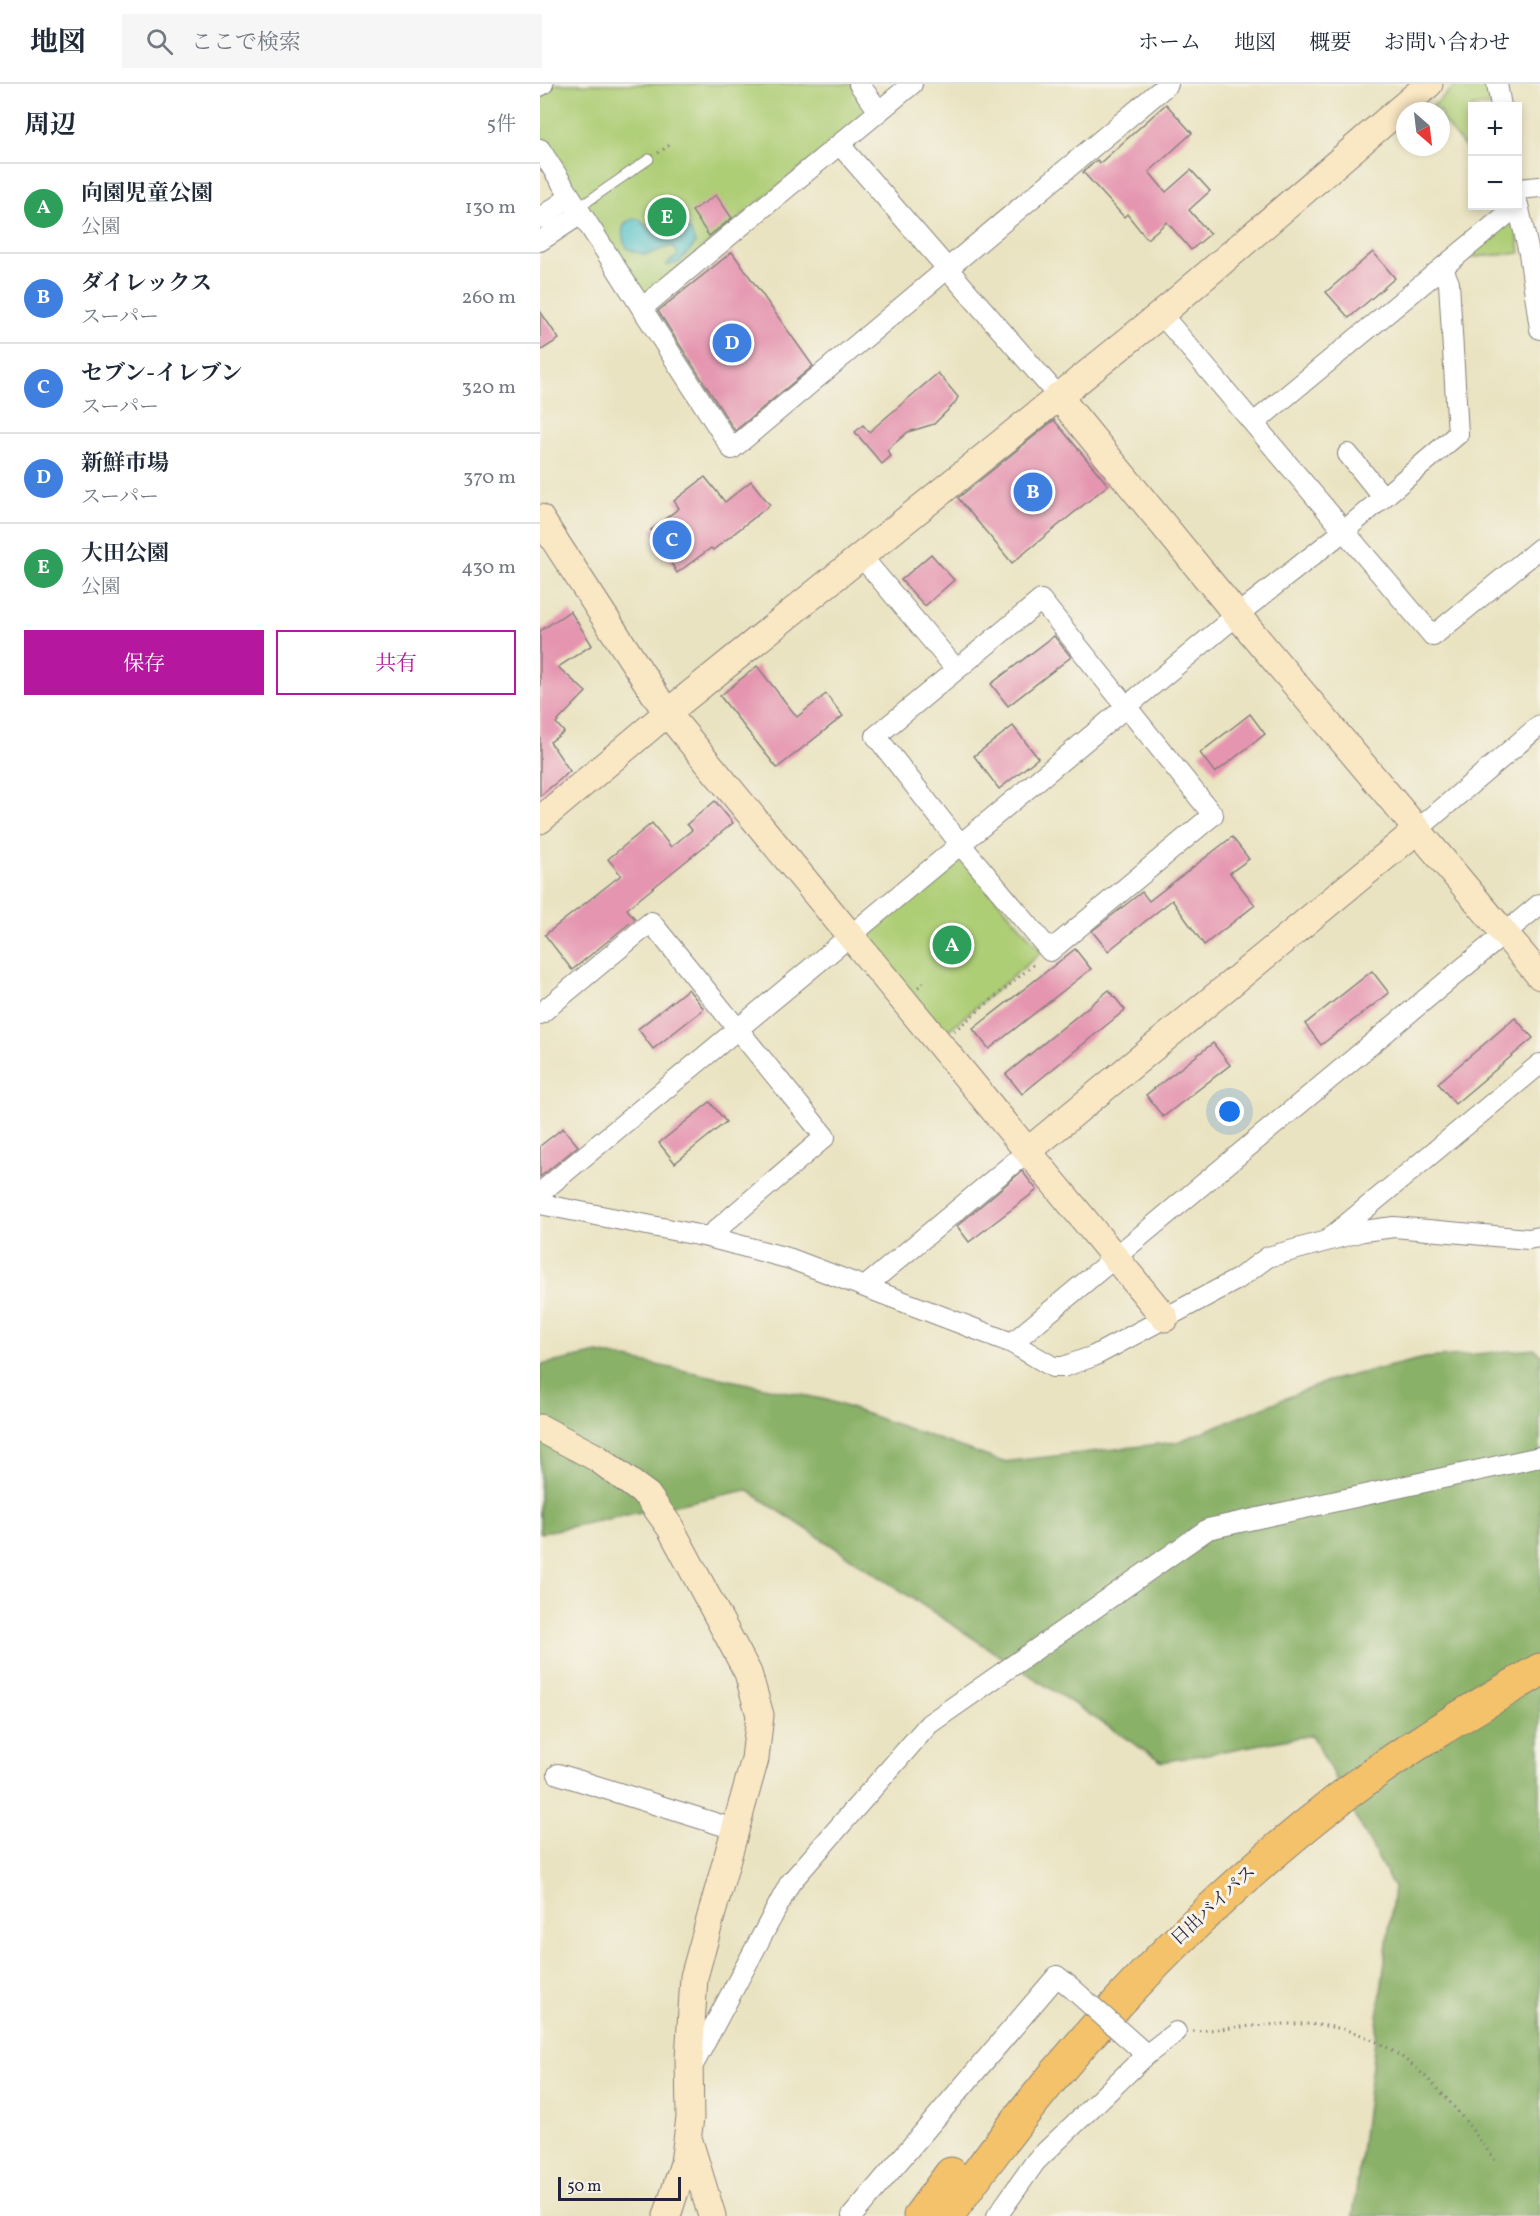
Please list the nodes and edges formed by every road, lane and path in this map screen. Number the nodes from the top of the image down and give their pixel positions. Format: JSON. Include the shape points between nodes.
{"nodes":[{"id":1,"x":859,"y":84,"type":"edge"},
{"id":2,"x":912,"y":84,"type":"edge"},
{"id":3,"x":1168,"y":84,"type":"edge"},
{"id":4,"x":1429,"y":84,"type":"edge"},
{"id":5,"x":1497,"y":84,"type":"edge"},
{"id":6,"x":1500,"y":102,"type":"edge"},
{"id":7,"x":879,"y":111,"type":"junction"},
{"id":8,"x":673,"y":143,"type":"dead end"},
{"id":9,"x":840,"y":146,"type":"junction"},
{"id":10,"x":540,"y":149,"type":"edge"},
{"id":11,"x":649,"y":159,"type":"joint"},
{"id":12,"x":1540,"y":187,"type":"edge"},
{"id":13,"x":1522,"y":189,"type":"edge"},
{"id":14,"x":576,"y":206,"type":"junction"},
{"id":15,"x":1511,"y":210,"type":"edge"},
{"id":16,"x":1518,"y":210,"type":"edge"},
{"id":17,"x":540,"y":218,"type":"edge"},
{"id":18,"x":540,"y":241,"type":"edge"},
{"id":19,"x":947,"y":268,"type":"junction"},
{"id":20,"x":1443,"y":268,"type":"junction"},
{"id":21,"x":642,"y":308,"type":"junction"},
{"id":22,"x":1161,"y":314,"type":"junction"},
{"id":23,"x":1540,"y":329,"type":"edge"},
{"id":24,"x":1058,"y":396,"type":"junction"},
{"id":25,"x":1254,"y":423,"type":"junction"},
{"id":26,"x":1348,"y":454,"type":"dead end"},
{"id":27,"x":1383,"y":497,"type":"junction"},
{"id":28,"x":540,"y":519,"type":"edge"},
{"id":29,"x":1345,"y":530,"type":"junction"},
{"id":30,"x":1540,"y":548,"type":"edge"},
{"id":31,"x":861,"y":556,"type":"junction"},
{"id":32,"x":1237,"y":615,"type":"junction"},
{"id":33,"x":956,"y":669,"type":"junction"},
{"id":34,"x":1126,"y":707,"type":"junction"},
{"id":35,"x":668,"y":713,"type":"junction"},
{"id":36,"x":1540,"y":725,"type":"edge"},
{"id":37,"x":540,"y":820,"type":"edge"},
{"id":38,"x":1416,"y":831,"type":"junction"},
{"id":39,"x":961,"y":845,"type":"junction"},
{"id":40,"x":1540,"y":904,"type":"edge"},
{"id":41,"x":1504,"y":933,"type":"junction"},
{"id":42,"x":851,"y":936,"type":"junction"},
{"id":43,"x":1050,"y":951,"type":"junction"},
{"id":44,"x":1540,"y":975,"type":"edge"},
{"id":45,"x":540,"y":1014,"type":"edge"},
{"id":46,"x":739,"y":1030,"type":"junction"},
{"id":47,"x":939,"y":1043,"type":"junction"},
{"id":48,"x":1540,"y":1064,"type":"edge"},
{"id":49,"x":1028,"y":1151,"type":"junction"},
{"id":50,"x":540,"y":1194,"type":"edge"},
{"id":51,"x":540,"y":1204,"type":"edge"},
{"id":52,"x":708,"y":1237,"type":"junction"},
{"id":53,"x":1540,"y":1237,"type":"edge"},
{"id":54,"x":1324,"y":1242,"type":"junction"},
{"id":55,"x":1114,"y":1257,"type":"junction"},
{"id":56,"x":866,"y":1286,"type":"junction"},
{"id":57,"x":1165,"y":1318,"type":"junction"},
{"id":58,"x":1012,"y":1343,"type":"junction"},
{"id":59,"x":540,"y":1428,"type":"edge"},
{"id":60,"x":1540,"y":1457,"type":"edge"},
{"id":61,"x":1540,"y":1670,"type":"edge"},
{"id":62,"x":558,"y":1774,"type":"dead end"},
{"id":63,"x":734,"y":1829,"type":"junction"},
{"id":64,"x":1176,"y":2032,"type":"joint"},
{"id":65,"x":1142,"y":2052,"type":"junction"},
{"id":66,"x":689,"y":2072,"type":"junction"},
{"id":67,"x":688,"y":2137,"type":"junction"},
{"id":68,"x":1496,"y":2162,"type":"dead end"},
{"id":69,"x":941,"y":2215,"type":"edge"},
{"id":70,"x":667,"y":2216,"type":"edge"},
{"id":71,"x":712,"y":2216,"type":"edge"},
{"id":72,"x":852,"y":2216,"type":"edge"},
{"id":73,"x":997,"y":2216,"type":"edge"}],
"edges":[{"from":1,"to":7,"type":"street"},
{"from":2,"to":7,"type":"street"},
{"from":3,"to":19,"type":"street"},
{"from":4,"to":22,"type":"street"},
{"from":5,"to":6,"type":"street"},
{"from":7,"to":9,"type":"street"},
{"from":8,"to":11,"type":"path"},
{"from":9,"to":19,"type":"street"},
{"from":9,"to":21,"type":"street"},
{"from":10,"to":14,"type":"street"},
{"from":11,"to":14,"type":"lane"},
{"from":12,"to":13,"type":"street"},
{"from":14,"to":17,"type":"street"},
{"from":14,"to":18,"type":"street"},
{"from":14,"to":21,"type":"street"},
{"from":15,"to":20,"type":"street"},
{"from":16,"to":23,"type":"street"},
{"from":19,"to":21,"type":"street","via":[[732,449]]},
{"from":19,"to":24,"type":"street"},
{"from":20,"to":25,"type":"street"},
{"from":20,"to":27,"type":"street","via":[[1449,282],[1458,434]]},
{"from":22,"to":24,"type":"street"},
{"from":22,"to":25,"type":"street"},
{"from":24,"to":31,"type":"street"},
{"from":24,"to":32,"type":"street"},
{"from":25,"to":29,"type":"street"},
{"from":26,"to":27,"type":"street"},
{"from":27,"to":29,"type":"street"},
{"from":28,"to":35,"type":"street"},
{"from":29,"to":30,"type":"street","via":[[1433,636]]},
{"from":29,"to":32,"type":"street"},
{"from":31,"to":33,"type":"street"},
{"from":31,"to":35,"type":"street"},
{"from":32,"to":34,"type":"street"},
{"from":32,"to":38,"type":"street"},
{"from":33,"to":34,"type":"street","via":[[1041,600]]},
{"from":33,"to":39,"type":"street","via":[[876,736]]},
{"from":34,"to":39,"type":"street"},
{"from":34,"to":43,"type":"street","via":[[1213,815]]},
{"from":35,"to":37,"type":"street"},
{"from":35,"to":42,"type":"street"},
{"from":36,"to":38,"type":"street"},
{"from":38,"to":41,"type":"street"},
{"from":38,"to":49,"type":"street"},
{"from":39,"to":42,"type":"street"},
{"from":39,"to":43,"type":"street"},
{"from":40,"to":41,"type":"street"},
{"from":41,"to":44,"type":"street"},
{"from":41,"to":55,"type":"street"},
{"from":42,"to":46,"type":"street"},
{"from":42,"to":47,"type":"street"},
{"from":43,"to":47,"type":"path"},
{"from":45,"to":46,"type":"street","via":[[651,922]]},
{"from":46,"to":50,"type":"street"},
{"from":46,"to":52,"type":"street","via":[[825,1137]]},
{"from":47,"to":49,"type":"street"},
{"from":48,"to":54,"type":"street"},
{"from":49,"to":55,"type":"street"},
{"from":49,"to":56,"type":"street"},
{"from":51,"to":52,"type":"street"},
{"from":52,"to":56,"type":"street","via":[[791,1259]]},
{"from":53,"to":54,"type":"street","via":[[1394,1227]]},
{"from":54,"to":57,"type":"street","via":[[1268,1257],[1238,1279]]},
{"from":55,"to":57,"type":"street"},
{"from":55,"to":58,"type":"street"},
{"from":56,"to":58,"type":"street"},
{"from":57,"to":58,"type":"street","via":[[1094,1356],[1063,1367],[1053,1367]]},
{"from":59,"to":63,"type":"street","via":[[597,1458],[647,1495],[670,1527],[748,1673],[760,1715],[755,1759]]},
{"from":60,"to":66,"type":"street","via":[[1208,1529],[929,1724],[790,1883]]},
{"from":61,"to":69,"type":"highway","via":[[1456,1719],[1238,1868],[1165,1932],[1047,2055],[994,2118]]},
{"from":62,"to":63,"type":"street"},
{"from":63,"to":66,"type":"street","via":[[694,1977]]},
{"from":64,"to":65,"type":"street"},
{"from":64,"to":68,"type":"path","via":[[1303,2024],[1367,2035],[1396,2052],[1433,2083],[1461,2113]]},
{"from":65,"to":72,"type":"street","bridge":true,"via":[[1058,1976]]},
{"from":65,"to":73,"type":"street","via":[[1036,2161]]},
{"from":66,"to":67,"type":"street"},
{"from":67,"to":70,"type":"street"},
{"from":67,"to":71,"type":"street"}]}
